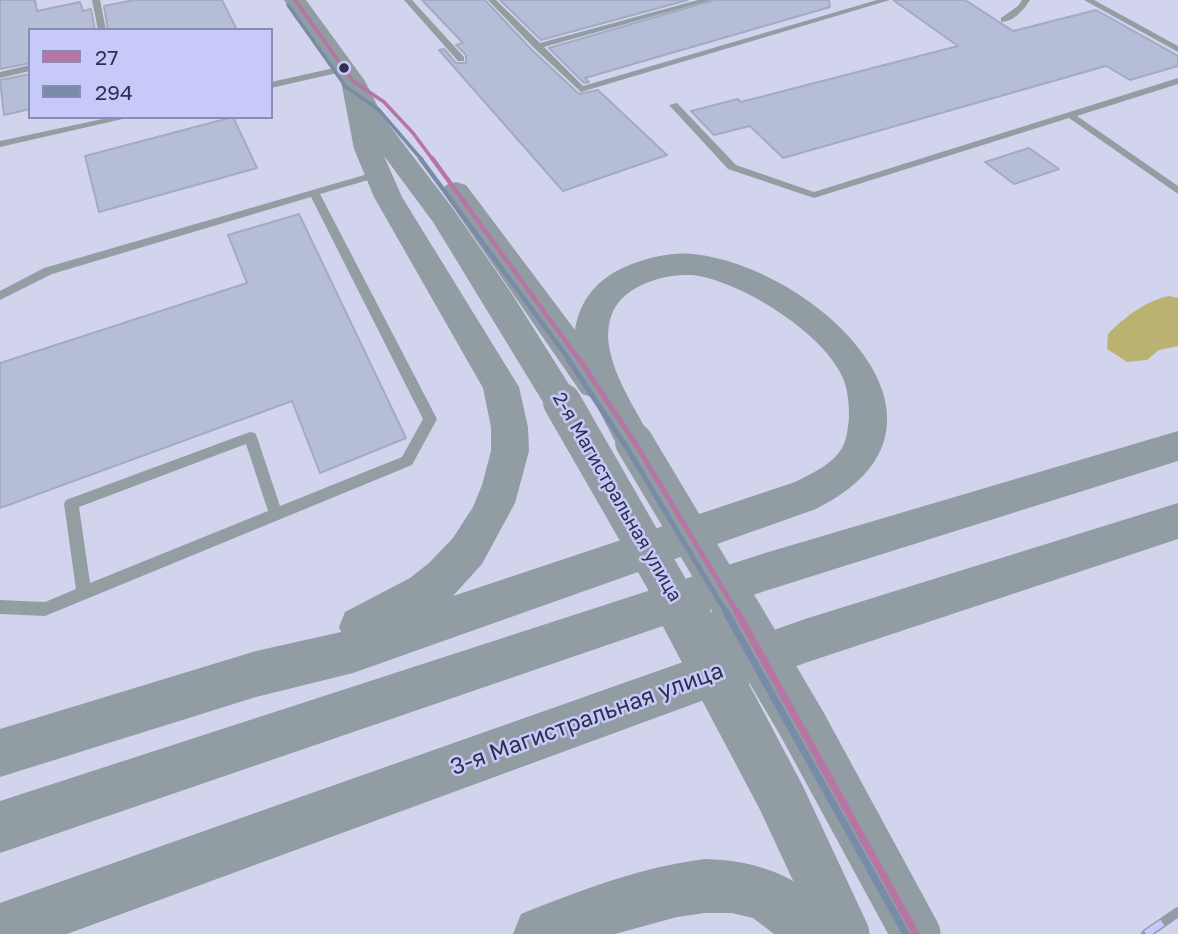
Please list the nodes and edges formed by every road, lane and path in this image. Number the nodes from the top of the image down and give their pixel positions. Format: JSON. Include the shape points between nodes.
{"nodes":[{"id":1,"x":96,"y":0,"type":"edge"},
{"id":2,"x":295,"y":0,"type":"edge"},
{"id":3,"x":408,"y":0,"type":"edge"},
{"id":4,"x":492,"y":0,"type":"edge"},
{"id":5,"x":707,"y":0,"type":"edge"},
{"id":6,"x":886,"y":0,"type":"edge"},
{"id":7,"x":1026,"y":0,"type":"edge"},
{"id":8,"x":1088,"y":0,"type":"edge"},
{"id":9,"x":1004,"y":20,"type":"dead end"},
{"id":10,"x":102,"y":28,"type":"edge"},
{"id":11,"x":537,"y":46,"type":"junction"},
{"id":12,"x":1178,"y":49,"type":"edge"},
{"id":13,"x":461,"y":59,"type":"dead end"},
{"id":14,"x":28,"y":68,"type":"edge"},
{"id":15,"x":0,"y":75,"type":"edge"},
{"id":16,"x":350,"y":78,"type":"junction"},
{"id":17,"x":1178,"y":81,"type":"edge"},
{"id":18,"x":273,"y":85,"type":"edge"},
{"id":19,"x":674,"y":105,"type":"dead end"},
{"id":20,"x":1070,"y":115,"type":"junction"},
{"id":21,"x":114,"y":119,"type":"edge"},
{"id":22,"x":0,"y":144,"type":"edge"},
{"id":23,"x":378,"y":174,"type":"junction"},
{"id":24,"x":1178,"y":191,"type":"edge"},
{"id":25,"x":314,"y":193,"type":"junction"},
{"id":26,"x":0,"y":296,"type":"edge"},
{"id":27,"x":590,"y":393,"type":"junction"},
{"id":28,"x":1178,"y":446,"type":"edge"},
{"id":29,"x":276,"y":514,"type":"junction"},
{"id":30,"x":1178,"y":521,"type":"edge"},
{"id":31,"x":84,"y":593,"type":"junction"},
{"id":32,"x":0,"y":607,"type":"edge"},
{"id":33,"x":256,"y":674,"type":"junction"},
{"id":34,"x":0,"y":753,"type":"edge"},
{"id":35,"x":0,"y":827,"type":"edge"},
{"id":36,"x":0,"y":931,"type":"edge"},
{"id":37,"x":541,"y":934,"type":"edge"},
{"id":38,"x":813,"y":934,"type":"edge"},
{"id":39,"x":845,"y":934,"type":"edge"},
{"id":40,"x":916,"y":934,"type":"edge"}],
"edges":[{"from":1,"to":10,"type":"lane"},
{"from":2,"to":16,"type":"street","name":"2-я Магистральная улица"},
{"from":3,"to":13,"type":"lane"},
{"from":4,"to":11,"type":"lane"},
{"from":5,"to":11,"type":"lane"},
{"from":6,"to":11,"type":"lane","via":[[581,89]]},
{"from":7,"to":9,"type":"lane"},
{"from":8,"to":12,"type":"lane"},
{"from":14,"to":15,"type":"lane"},
{"from":16,"to":18,"type":"lane"},
{"from":16,"to":23,"type":"street"},
{"from":16,"to":27,"type":"street","name":"2-я Магистральная улица","via":[[371,119],[451,228]]},
{"from":17,"to":20,"type":"lane"},
{"from":19,"to":20,"type":"lane","via":[[732,167],[814,195]]},
{"from":20,"to":24,"type":"lane"},
{"from":21,"to":22,"type":"lane"},
{"from":23,"to":25,"type":"lane"},
{"from":23,"to":33,"type":"street","via":[[500,387],[509,423],[504,478],[480,529],[445,577],[405,605]]},
{"from":25,"to":26,"type":"lane","via":[[48,271]]},
{"from":25,"to":29,"type":"lane","via":[[430,419],[407,461]]},
{"from":27,"to":33,"type":"street","via":[[592,327],[607,293],[647,270],[693,265],[717,269],[754,285],[830,337],[863,383],[868,422],[856,460],[802,497],[353,651]]},
{"from":27,"to":39,"type":"street","name":"2-я Магистральная улица","bridge":true,"via":[[663,573],[743,719]]},
{"from":27,"to":40,"type":"street","name":"2-я Магистральная улица","bridge":true,"via":[[634,442],[802,724]]},
{"from":28,"to":35,"type":"street","via":[[765,572]]},
{"from":29,"to":31,"type":"lane"},
{"from":29,"to":31,"type":"lane","via":[[250,437],[71,505]]},
{"from":30,"to":36,"type":"street","name":"3-я Магистральная улица","via":[[805,641]]},
{"from":31,"to":32,"type":"lane","via":[[45,609]]},
{"from":33,"to":34,"type":"street"},
{"from":37,"to":38,"type":"street","via":[[638,900],[722,885],[760,892]]}]}
